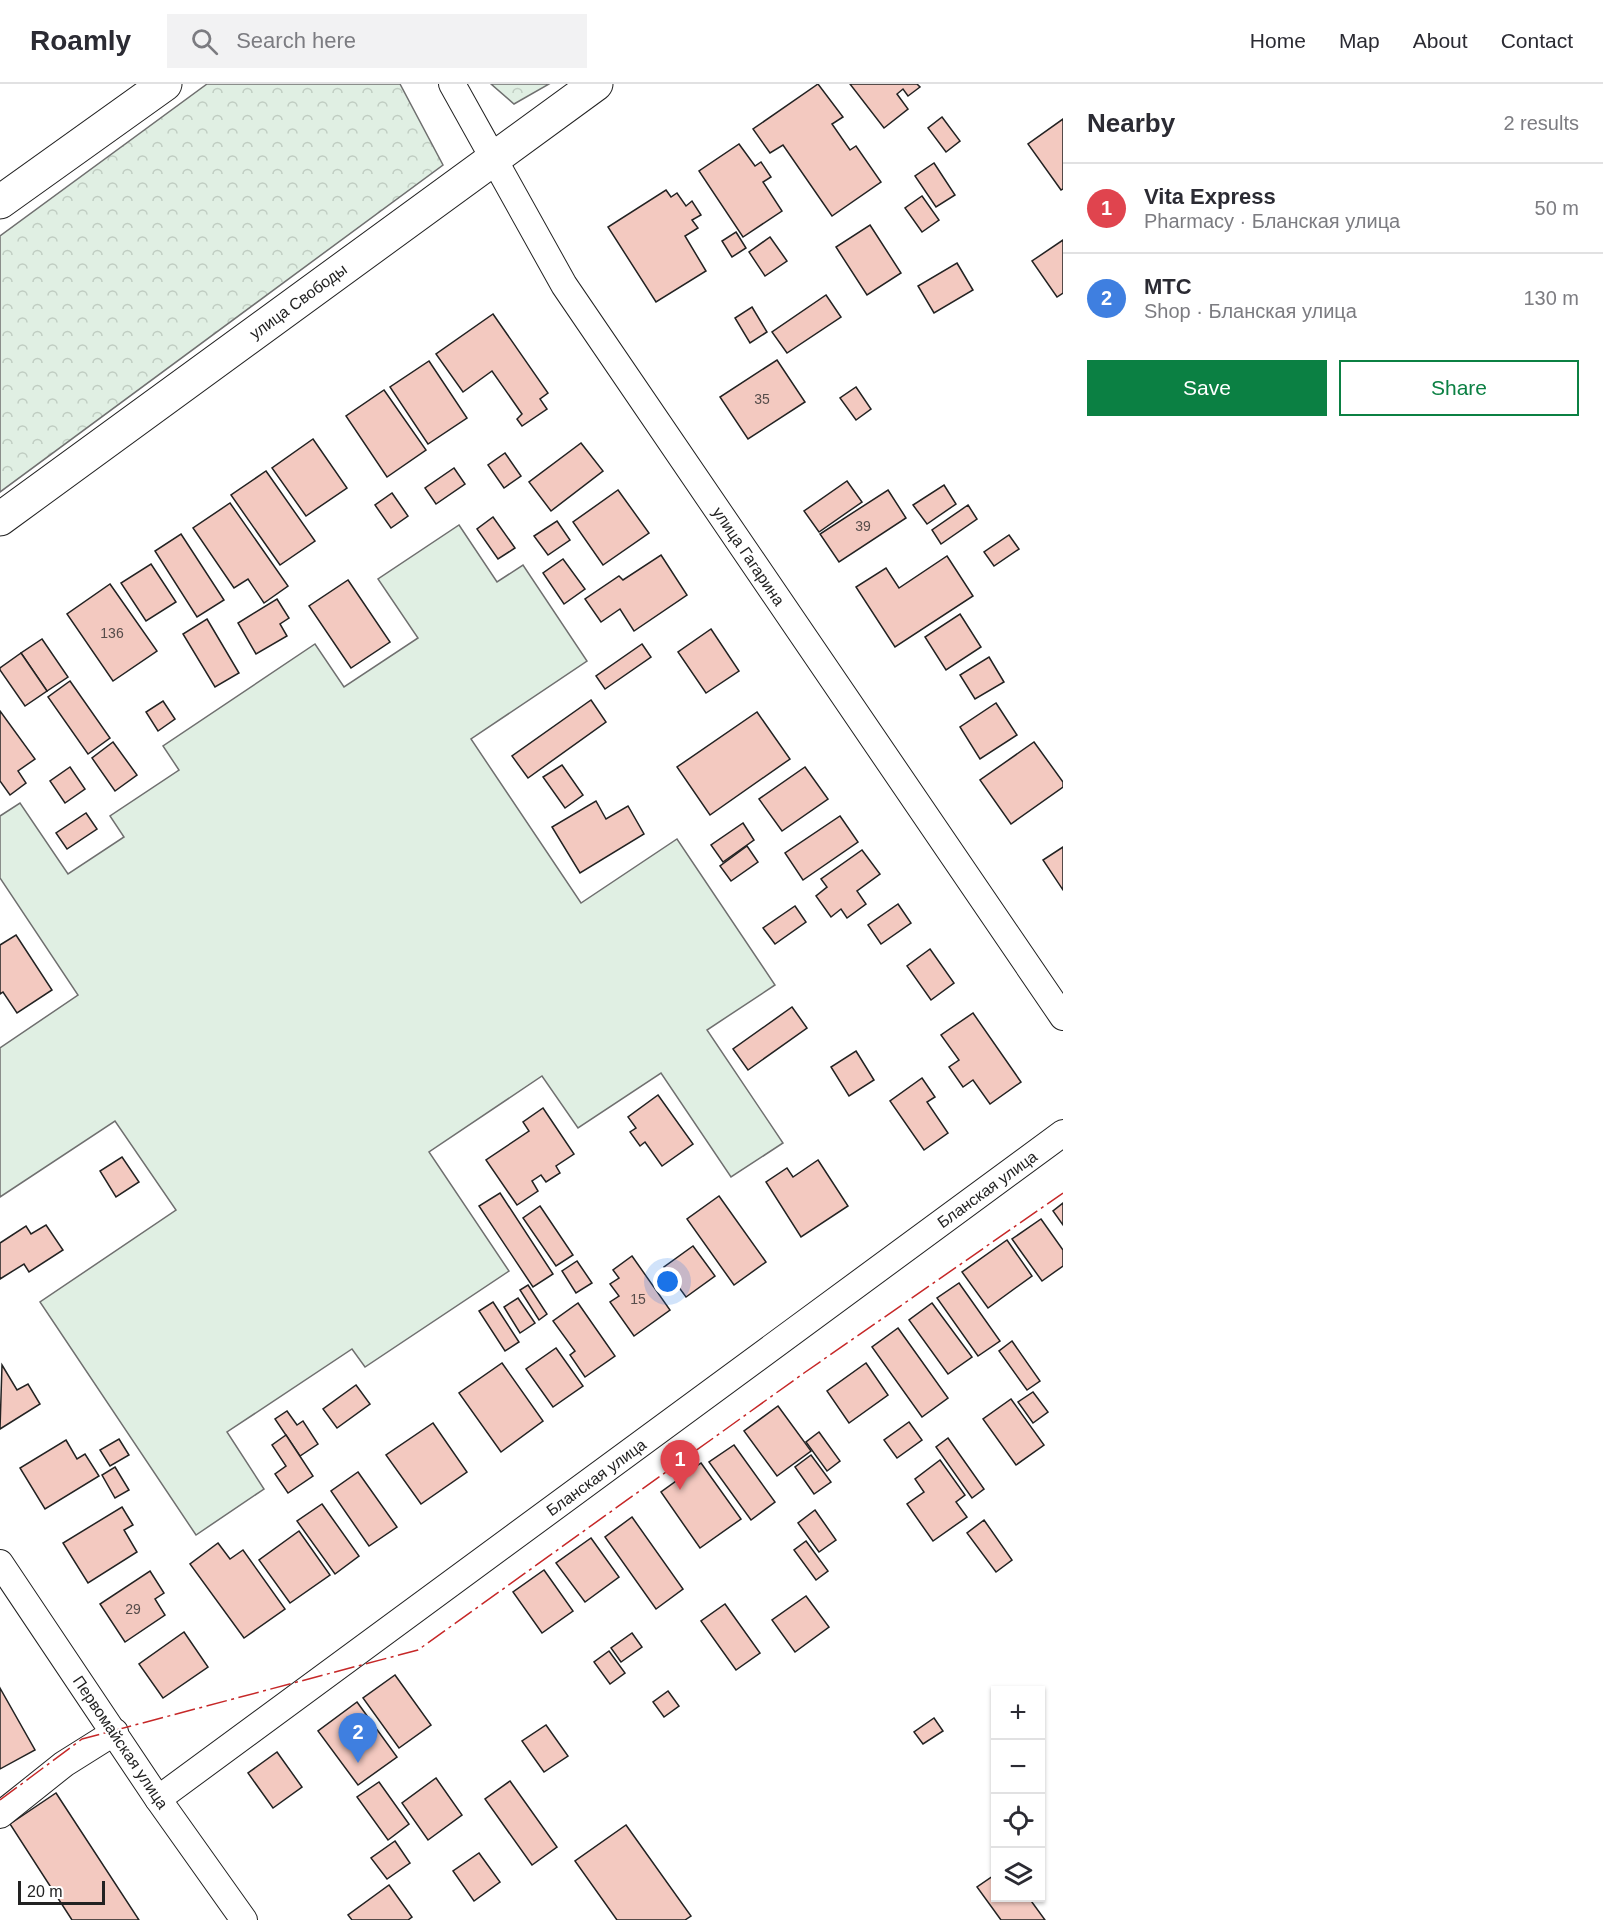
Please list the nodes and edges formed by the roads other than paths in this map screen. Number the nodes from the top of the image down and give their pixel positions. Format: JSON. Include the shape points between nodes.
{"nodes":[{"id":1,"x":165,"y":84,"type":"edge"},
{"id":2,"x":452,"y":84,"type":"edge"},
{"id":3,"x":596,"y":84,"type":"edge"},
{"id":4,"x":491,"y":159,"type":"junction"},
{"id":5,"x":0,"y":202,"type":"edge"},
{"id":6,"x":0,"y":519,"type":"edge"},
{"id":7,"x":1063,"y":1017,"type":"edge"},
{"id":8,"x":1063,"y":1133,"type":"edge"},
{"id":9,"x":0,"y":1563,"type":"edge"},
{"id":10,"x":115,"y":1732,"type":"junction"},
{"id":11,"x":158,"y":1799,"type":"junction"},
{"id":12,"x":0,"y":1815,"type":"edge"},
{"id":13,"x":244,"y":1920,"type":"edge"}],
"edges":[{"from":1,"to":5,"type":"main road"},
{"from":2,"to":4,"type":"street","name":"улица Гагарина"},
{"from":3,"to":4,"type":"main road","name":"улица Свободы"},
{"from":4,"to":6,"type":"main road","name":"улица Свободы"},
{"from":4,"to":7,"type":"street","name":"улица Гагарина","via":[[564,285]]},
{"from":8,"to":11,"type":"street","name":"Бланская улица"},
{"from":9,"to":10,"type":"street","name":"Первомайская улица"},
{"from":10,"to":11,"type":"street","name":"Первомайская улица"},
{"from":10,"to":12,"type":"street","via":[[64,1764]]},
{"from":11,"to":13,"type":"street","name":"Первомайская улица"}]}
